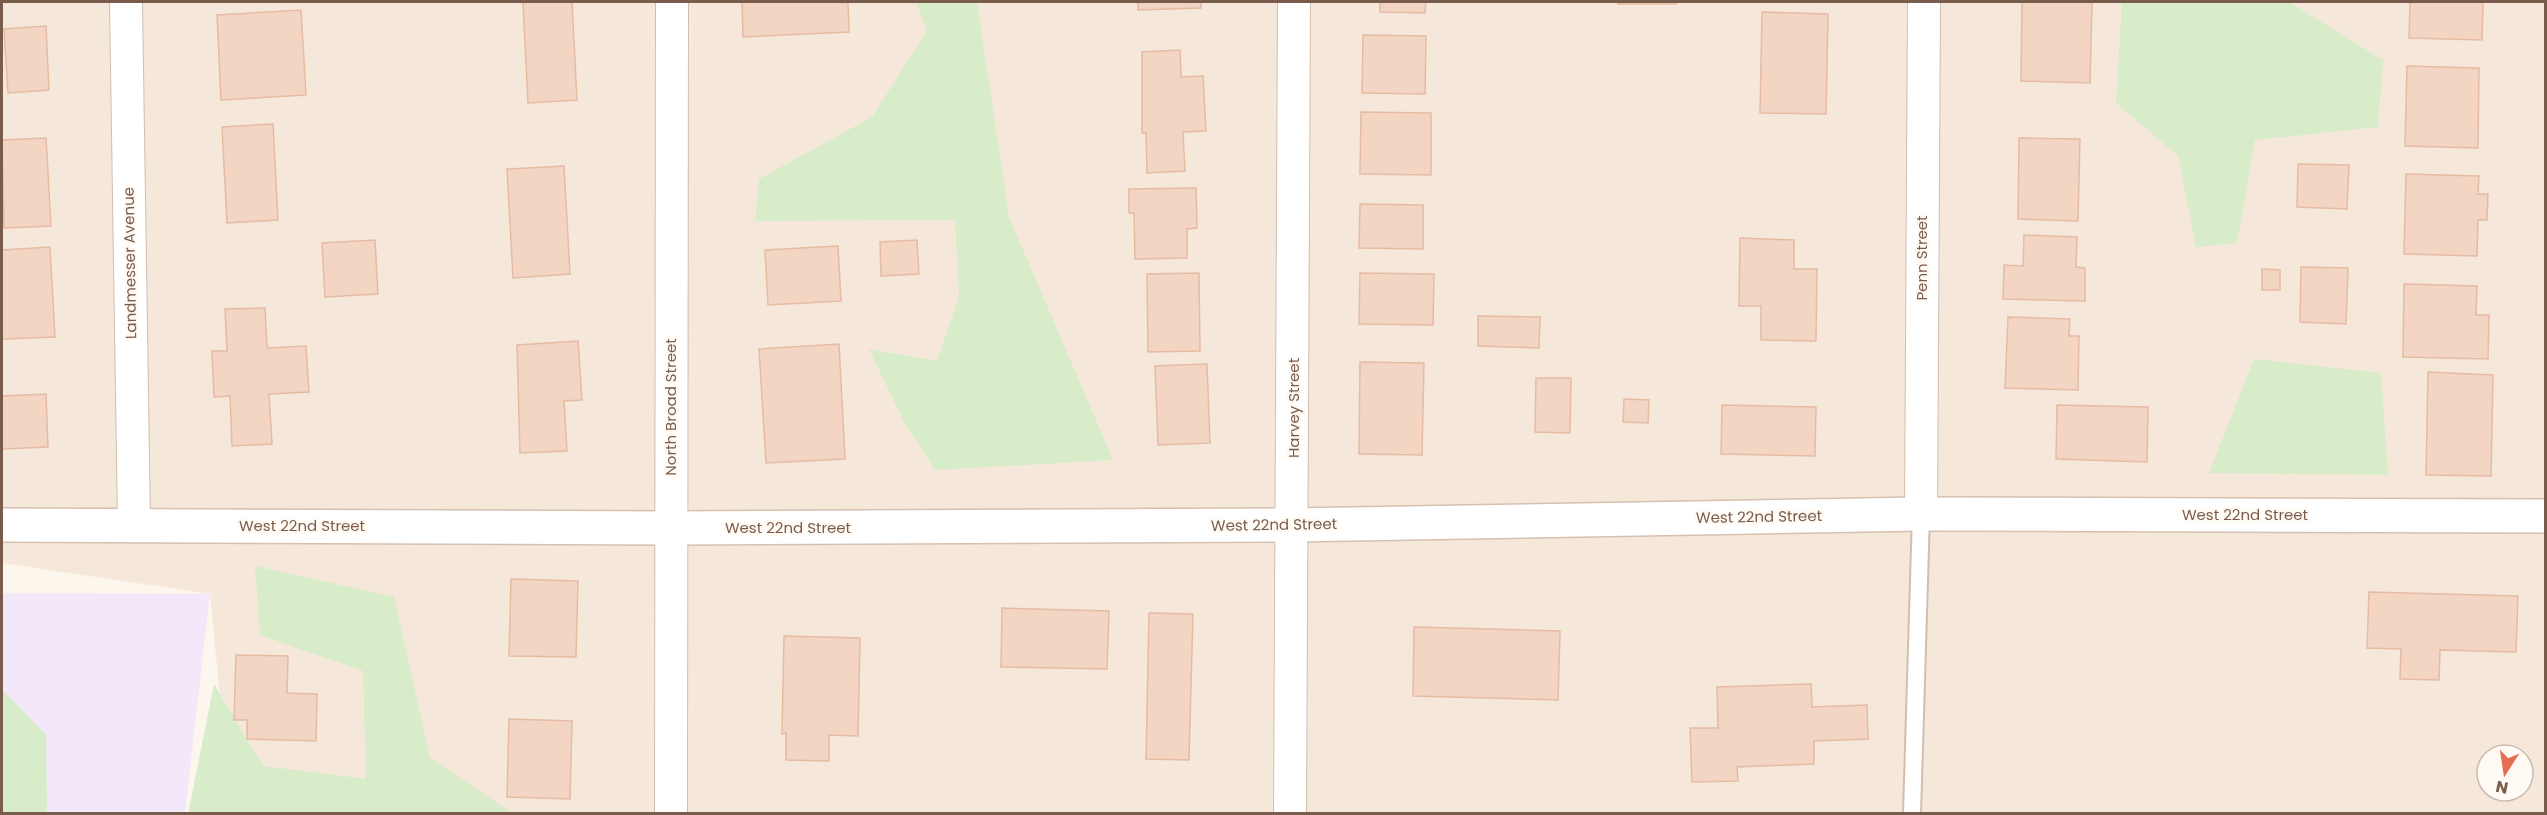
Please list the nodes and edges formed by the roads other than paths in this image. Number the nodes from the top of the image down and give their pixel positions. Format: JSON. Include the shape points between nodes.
{"nodes":[{"id":1,"x":126,"y":2,"type":"edge"},
{"id":2,"x":672,"y":2,"type":"edge"},
{"id":3,"x":1294,"y":2,"type":"edge"},
{"id":4,"x":1924,"y":2,"type":"edge"},
{"id":5,"x":1921,"y":514,"type":"junction"},
{"id":6,"x":2546,"y":516,"type":"edge"},
{"id":7,"x":134,"y":524,"type":"junction"},
{"id":8,"x":2,"y":525,"type":"edge"},
{"id":9,"x":1293,"y":525,"type":"junction"},
{"id":10,"x":671,"y":528,"type":"junction"},
{"id":11,"x":671,"y":813,"type":"edge"},
{"id":12,"x":1290,"y":813,"type":"edge"},
{"id":13,"x":1912,"y":813,"type":"edge"}],
"edges":[{"from":1,"to":7,"type":"street","name":"Landmesser Avenue"},
{"from":2,"to":10,"type":"street","name":"North Broad Street"},
{"from":3,"to":9,"type":"street","name":"Harvey Street"},
{"from":4,"to":5,"type":"street","name":"Penn Street"},
{"from":5,"to":6,"type":"street","name":"West 22nd Street"},
{"from":5,"to":9,"type":"street","name":"West 22nd Street"},
{"from":5,"to":13,"type":"lane"},
{"from":7,"to":8,"type":"street","name":"West 22nd Street"},
{"from":7,"to":10,"type":"street","name":"West 22nd Street"},
{"from":9,"to":10,"type":"street","name":"West 22nd Street"},
{"from":9,"to":12,"type":"street","name":"Harvey Street"},
{"from":10,"to":11,"type":"street","name":"North Broad Street"}]}
